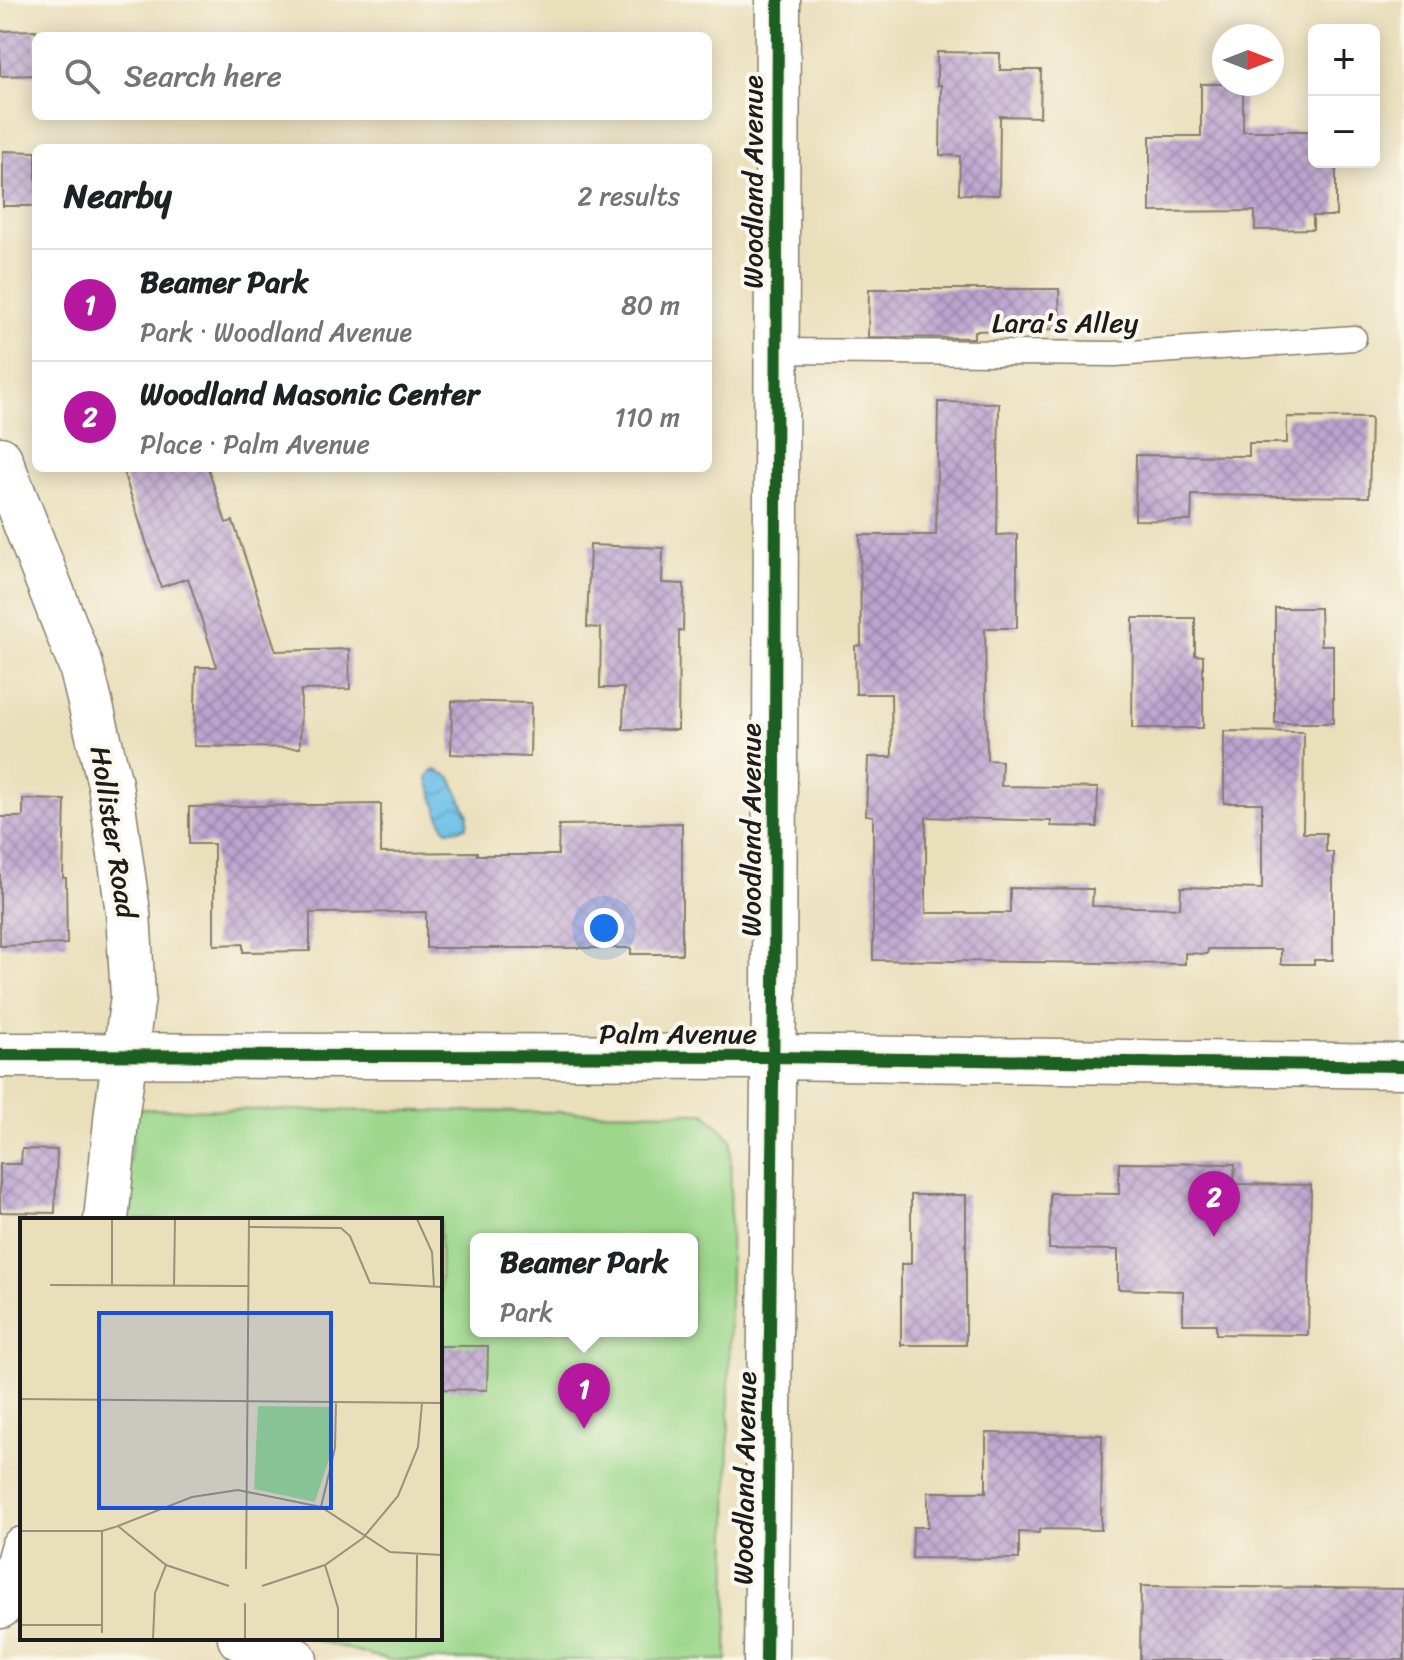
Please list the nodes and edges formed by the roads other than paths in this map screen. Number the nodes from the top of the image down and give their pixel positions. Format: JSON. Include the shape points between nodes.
{"nodes":[{"id":1,"x":778,"y":0,"type":"edge"},
{"id":2,"x":1354,"y":338,"type":"dead end"},
{"id":3,"x":775,"y":351,"type":"junction"},
{"id":4,"x":0,"y":459,"type":"edge"},
{"id":5,"x":0,"y":1055,"type":"edge"},
{"id":6,"x":126,"y":1057,"type":"junction"},
{"id":7,"x":772,"y":1057,"type":"junction"},
{"id":8,"x":1404,"y":1066,"type":"edge"},
{"id":9,"x":106,"y":1218,"type":"edge"},
{"id":10,"x":245,"y":1640,"type":"edge"},
{"id":11,"x":295,"y":1660,"type":"edge"},
{"id":12,"x":766,"y":1660,"type":"edge"}],
"edges":[{"from":1,"to":3,"type":"street","name":"Woodland Avenue"},
{"from":2,"to":3,"type":"lane","name":"Lara's Alley","via":[[1115,354]]},
{"from":3,"to":7,"type":"street","name":"Woodland Avenue"},
{"from":4,"to":6,"type":"street","name":"Hollister Road","via":[[81,666],[110,784],[128,912],[133,997]]},
{"from":5,"to":6,"type":"street","name":"Palm Avenue"},
{"from":6,"to":7,"type":"street","name":"Palm Avenue"},
{"from":6,"to":9,"type":"street","name":"Hollister Road"},
{"from":7,"to":8,"type":"street","name":"Palm Avenue"},
{"from":7,"to":12,"type":"street","name":"Woodland Avenue"},
{"from":10,"to":11,"type":"street"}]}
